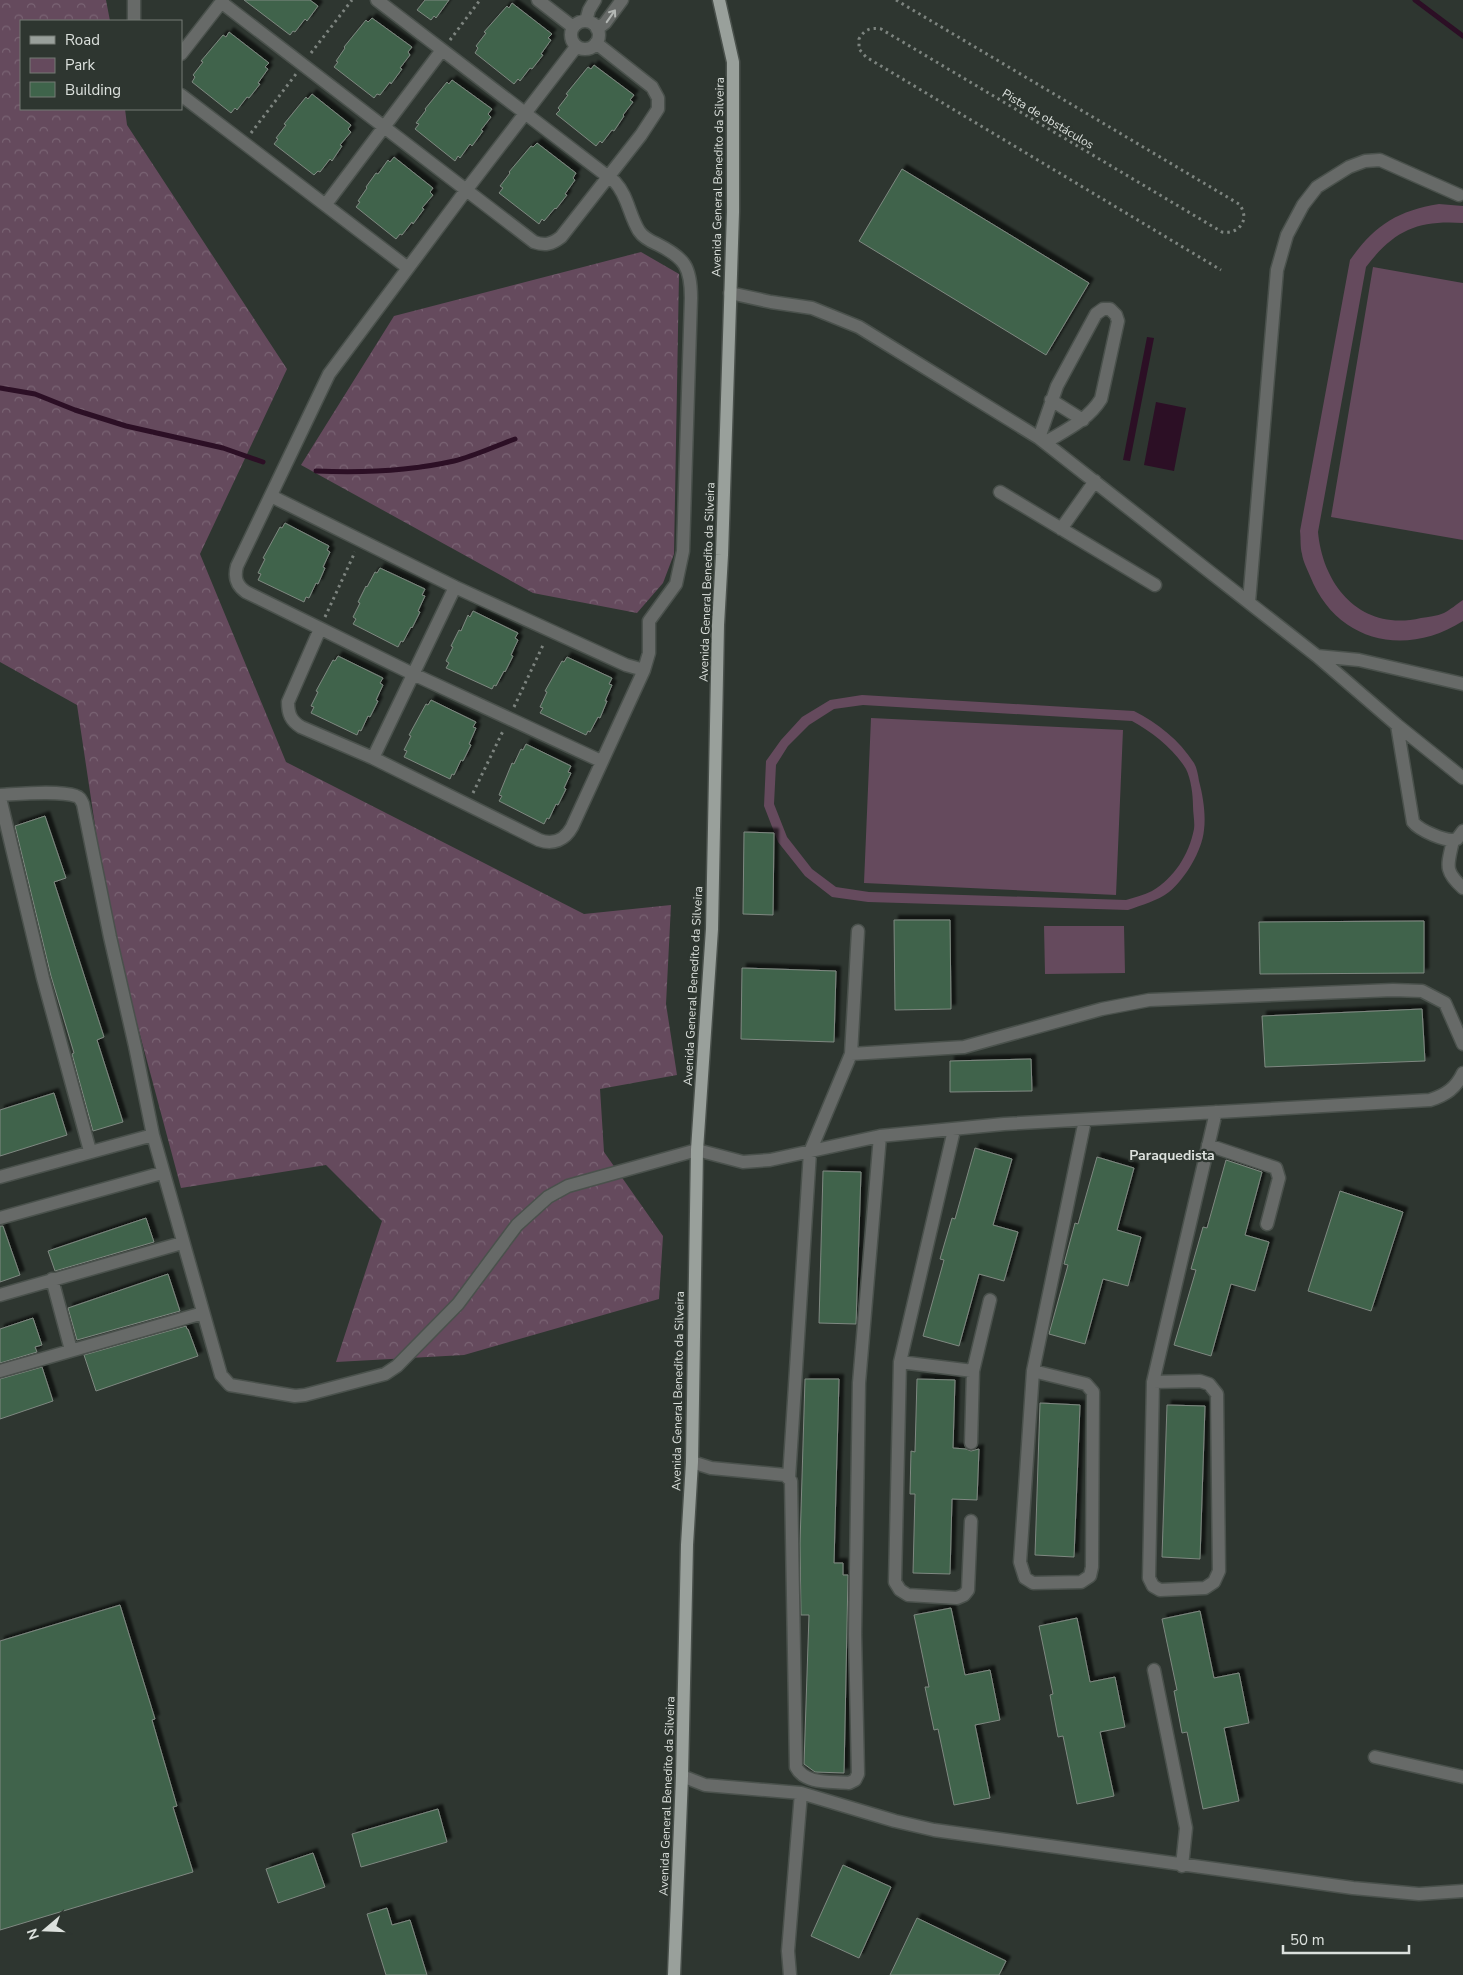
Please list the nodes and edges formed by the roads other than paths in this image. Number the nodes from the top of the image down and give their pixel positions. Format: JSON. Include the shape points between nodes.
{"nodes":[{"id":1,"x":134,"y":0,"type":"edge"},
{"id":2,"x":377,"y":0,"type":"edge"},
{"id":3,"x":538,"y":0,"type":"edge"},
{"id":4,"x":595,"y":0,"type":"edge"},
{"id":5,"x":622,"y":0,"type":"edge"},
{"id":6,"x":719,"y":0,"type":"edge"},
{"id":7,"x":222,"y":1,"type":"edge"},
{"id":8,"x":134,"y":20,"type":"edge"},
{"id":9,"x":586,"y":21,"type":"junction"},
{"id":10,"x":573,"y":27,"type":"junction"},
{"id":11,"x":598,"y":29,"type":"junction"},
{"id":12,"x":596,"y":43,"type":"junction"},
{"id":13,"x":576,"y":47,"type":"junction"},
{"id":14,"x":442,"y":50,"type":"junction"},
{"id":15,"x":182,"y":53,"type":"edge"},
{"id":16,"x":182,"y":96,"type":"edge"},
{"id":17,"x":525,"y":112,"type":"junction"},
{"id":18,"x":384,"y":128,"type":"junction"},
{"id":19,"x":608,"y":176,"type":"junction"},
{"id":20,"x":467,"y":189,"type":"junction"},
{"id":21,"x":1459,"y":195,"type":"dead end"},
{"id":22,"x":326,"y":204,"type":"junction"},
{"id":23,"x":408,"y":268,"type":"junction"},
{"id":24,"x":730,"y":293,"type":"junction"},
{"id":25,"x":1051,"y":400,"type":"junction"},
{"id":26,"x":1083,"y":420,"type":"junction"},
{"id":27,"x":1042,"y":440,"type":"junction"},
{"id":28,"x":1095,"y":481,"type":"junction"},
{"id":29,"x":1000,"y":492,"type":"dead end"},
{"id":30,"x":271,"y":496,"type":"junction"},
{"id":31,"x":1061,"y":528,"type":"junction"},
{"id":32,"x":1155,"y":584,"type":"dead end"},
{"id":33,"x":455,"y":587,"type":"junction"},
{"id":34,"x":1249,"y":602,"type":"junction"},
{"id":35,"x":320,"y":629,"type":"junction"},
{"id":36,"x":1317,"y":656,"type":"junction"},
{"id":37,"x":644,"y":670,"type":"junction"},
{"id":38,"x":413,"y":674,"type":"junction"},
{"id":39,"x":1463,"y":684,"type":"edge"},
{"id":40,"x":1397,"y":726,"type":"junction"},
{"id":41,"x":373,"y":758,"type":"junction"},
{"id":42,"x":602,"y":761,"type":"junction"},
{"id":43,"x":1463,"y":778,"type":"edge"},
{"id":44,"x":0,"y":797,"type":"edge"},
{"id":45,"x":1463,"y":830,"type":"edge"},
{"id":46,"x":1453,"y":840,"type":"junction"},
{"id":47,"x":1463,"y":888,"type":"edge"},
{"id":48,"x":858,"y":931,"type":"dead end"},
{"id":49,"x":1463,"y":1044,"type":"edge"},
{"id":50,"x":851,"y":1054,"type":"junction"},
{"id":51,"x":1463,"y":1073,"type":"edge"},
{"id":52,"x":1216,"y":1112,"type":"junction"},
{"id":53,"x":1085,"y":1120,"type":"junction"},
{"id":54,"x":954,"y":1130,"type":"junction"},
{"id":55,"x":153,"y":1135,"type":"junction"},
{"id":56,"x":880,"y":1136,"type":"junction"},
{"id":57,"x":1208,"y":1145,"type":"junction"},
{"id":58,"x":697,"y":1150,"type":"junction"},
{"id":59,"x":90,"y":1151,"type":"junction"},
{"id":60,"x":810,"y":1152,"type":"junction"},
{"id":61,"x":162,"y":1173,"type":"junction"},
{"id":62,"x":0,"y":1177,"type":"edge"},
{"id":63,"x":0,"y":1218,"type":"edge"},
{"id":64,"x":1268,"y":1224,"type":"dead end"},
{"id":65,"x":182,"y":1243,"type":"junction"},
{"id":66,"x":52,"y":1279,"type":"junction"},
{"id":67,"x":0,"y":1294,"type":"edge"},
{"id":68,"x":990,"y":1300,"type":"dead end"},
{"id":69,"x":203,"y":1313,"type":"junction"},
{"id":70,"x":71,"y":1350,"type":"junction"},
{"id":71,"x":900,"y":1362,"type":"junction"},
{"id":72,"x":0,"y":1371,"type":"edge"},
{"id":73,"x":973,"y":1371,"type":"junction"},
{"id":74,"x":1033,"y":1371,"type":"junction"},
{"id":75,"x":1153,"y":1382,"type":"junction"},
{"id":76,"x":971,"y":1443,"type":"dead end"},
{"id":77,"x":692,"y":1462,"type":"junction"},
{"id":78,"x":789,"y":1478,"type":"junction"},
{"id":79,"x":971,"y":1521,"type":"dead end"},
{"id":80,"x":1154,"y":1670,"type":"dead end"},
{"id":81,"x":1375,"y":1757,"type":"dead end"},
{"id":82,"x":682,"y":1776,"type":"junction"},
{"id":83,"x":1463,"y":1777,"type":"edge"},
{"id":84,"x":801,"y":1793,"type":"junction"},
{"id":85,"x":1182,"y":1866,"type":"junction"},
{"id":86,"x":1463,"y":1890,"type":"edge"},
{"id":87,"x":674,"y":1975,"type":"edge"},
{"id":88,"x":790,"y":1975,"type":"edge"}],
"edges":[{"from":1,"to":8,"type":"street"},
{"from":2,"to":14,"type":"street"},
{"from":3,"to":10,"type":"street"},
{"from":4,"to":9,"type":"street"},
{"from":11,"to":5,"type":"street","one_way":true},
{"from":6,"to":24,"type":"main road","name":"Avenida General Benedito da Silveira","via":[[734,77]]},
{"from":7,"to":15,"type":"street"},
{"from":7,"to":18,"type":"street"},
{"from":9,"to":10,"type":"street"},
{"from":9,"to":11,"type":"street"},
{"from":10,"to":13,"type":"street","via":[[571,40]]},
{"from":11,"to":12,"type":"street"},
{"from":12,"to":13,"type":"street","via":[[590,49]]},
{"from":12,"to":19,"type":"street","via":[[652,87],[659,102],[652,119]]},
{"from":13,"to":17,"type":"street"},
{"from":14,"to":17,"type":"street"},
{"from":14,"to":18,"type":"street"},
{"from":16,"to":22,"type":"street"},
{"from":17,"to":19,"type":"street"},
{"from":17,"to":20,"type":"street"},
{"from":18,"to":20,"type":"street"},
{"from":18,"to":22,"type":"street"},
{"from":19,"to":20,"type":"street","via":[[561,237],[542,245]]},
{"from":19,"to":37,"type":"street","via":[[622,190],[642,235],[682,260],[691,282],[683,551],[676,584],[649,621],[649,654]]},
{"from":20,"to":23,"type":"street"},
{"from":21,"to":34,"type":"street","via":[[1380,160],[1365,161],[1317,187],[1287,235],[1277,270]]},
{"from":22,"to":23,"type":"street"},
{"from":23,"to":30,"type":"street","via":[[329,374]]},
{"from":24,"to":27,"type":"street","via":[[812,308],[859,327]]},
{"from":24,"to":58,"type":"main road","name":"Avenida General Benedito da Silveira","via":[[718,625],[712,929]]},
{"from":25,"to":26,"type":"street"},
{"from":25,"to":26,"type":"street","via":[[1096,314],[1110,309],[1118,321],[1101,399]]},
{"from":25,"to":27,"type":"street"},
{"from":26,"to":27,"type":"street"},
{"from":27,"to":28,"type":"street"},
{"from":28,"to":31,"type":"street"},
{"from":28,"to":34,"type":"street"},
{"from":29,"to":31,"type":"street"},
{"from":30,"to":33,"type":"street"},
{"from":30,"to":35,"type":"street","via":[[237,566],[236,581],[246,592]]},
{"from":31,"to":32,"type":"street"},
{"from":33,"to":37,"type":"street","via":[[626,665]]},
{"from":33,"to":38,"type":"street"},
{"from":34,"to":36,"type":"street"},
{"from":35,"to":38,"type":"street"},
{"from":35,"to":41,"type":"street","via":[[288,702],[289,714],[302,727]]},
{"from":36,"to":39,"type":"street","via":[[1359,660]]},
{"from":36,"to":40,"type":"street"},
{"from":37,"to":42,"type":"street"},
{"from":38,"to":41,"type":"street"},
{"from":38,"to":42,"type":"street"},
{"from":40,"to":43,"type":"street"},
{"from":40,"to":46,"type":"street","via":[[1413,822],[1417,827]]},
{"from":41,"to":42,"type":"street","via":[[550,843],[570,832]]},
{"from":44,"to":55,"type":"street","via":[[41,793],[75,795],[83,804]]},
{"from":44,"to":59,"type":"street","via":[[43,978]]},
{"from":45,"to":46,"type":"street"},
{"from":46,"to":47,"type":"street","via":[[1449,872]]},
{"from":48,"to":50,"type":"street"},
{"from":49,"to":50,"type":"street","via":[[1445,1003],[1422,991],[1393,990],[1149,1000],[1102,1009],[964,1047]]},
{"from":50,"to":60,"type":"street"},
{"from":51,"to":52,"type":"street","via":[[1458,1084],[1445,1095],[1430,1100]]},
{"from":52,"to":53,"type":"street"},
{"from":52,"to":57,"type":"street"},
{"from":53,"to":54,"type":"street"},
{"from":53,"to":74,"type":"street"},
{"from":54,"to":56,"type":"street"},
{"from":54,"to":71,"type":"street"},
{"from":55,"to":59,"type":"street"},
{"from":55,"to":61,"type":"street"},
{"from":56,"to":60,"type":"street"},
{"from":56,"to":78,"type":"street","via":[[859,1383],[855,1634],[858,1774],[850,1783],[810,1780],[796,1767],[792,1484]]},
{"from":57,"to":64,"type":"street","via":[[1276,1168],[1279,1178]]},
{"from":57,"to":75,"type":"street"},
{"from":58,"to":60,"type":"street","via":[[743,1162]]},
{"from":58,"to":69,"type":"street","via":[[568,1186],[548,1197],[517,1224],[458,1304],[397,1366],[385,1374],[295,1396],[230,1385],[221,1376]]},
{"from":58,"to":77,"type":"main road","name":"Avenida General Benedito da Silveira"},
{"from":59,"to":62,"type":"street"},
{"from":60,"to":78,"type":"street"},
{"from":61,"to":63,"type":"street"},
{"from":61,"to":65,"type":"street"},
{"from":65,"to":66,"type":"street"},
{"from":65,"to":69,"type":"street"},
{"from":66,"to":67,"type":"street"},
{"from":66,"to":70,"type":"street"},
{"from":68,"to":73,"type":"street"},
{"from":69,"to":70,"type":"street"},
{"from":70,"to":72,"type":"street"},
{"from":71,"to":73,"type":"street"},
{"from":71,"to":79,"type":"street","via":[[895,1582],[900,1590],[908,1594],[964,1596],[968,1590]]},
{"from":73,"to":76,"type":"street"},
{"from":74,"to":74,"type":"street","via":[[1020,1562],[1025,1578],[1033,1583],[1081,1582],[1090,1576],[1092,1567],[1093,1392],[1086,1384]]},
{"from":75,"to":75,"type":"street","via":[[1149,1578],[1160,1590],[1205,1588],[1214,1582],[1219,1571],[1217,1394],[1209,1384],[1200,1381]]},
{"from":77,"to":78,"type":"street","via":[[712,1468]]},
{"from":77,"to":82,"type":"main road","name":"Avenida General Benedito da Silveira"},
{"from":80,"to":85,"type":"street","via":[[1186,1828]]},
{"from":81,"to":83,"type":"street"},
{"from":82,"to":84,"type":"street","via":[[705,1785]]},
{"from":82,"to":87,"type":"main road","name":"Avenida General Benedito da Silveira"},
{"from":84,"to":85,"type":"street","via":[[934,1830]]},
{"from":84,"to":88,"type":"street","via":[[788,1951]]},
{"from":85,"to":86,"type":"street","via":[[1419,1894]]}]}
